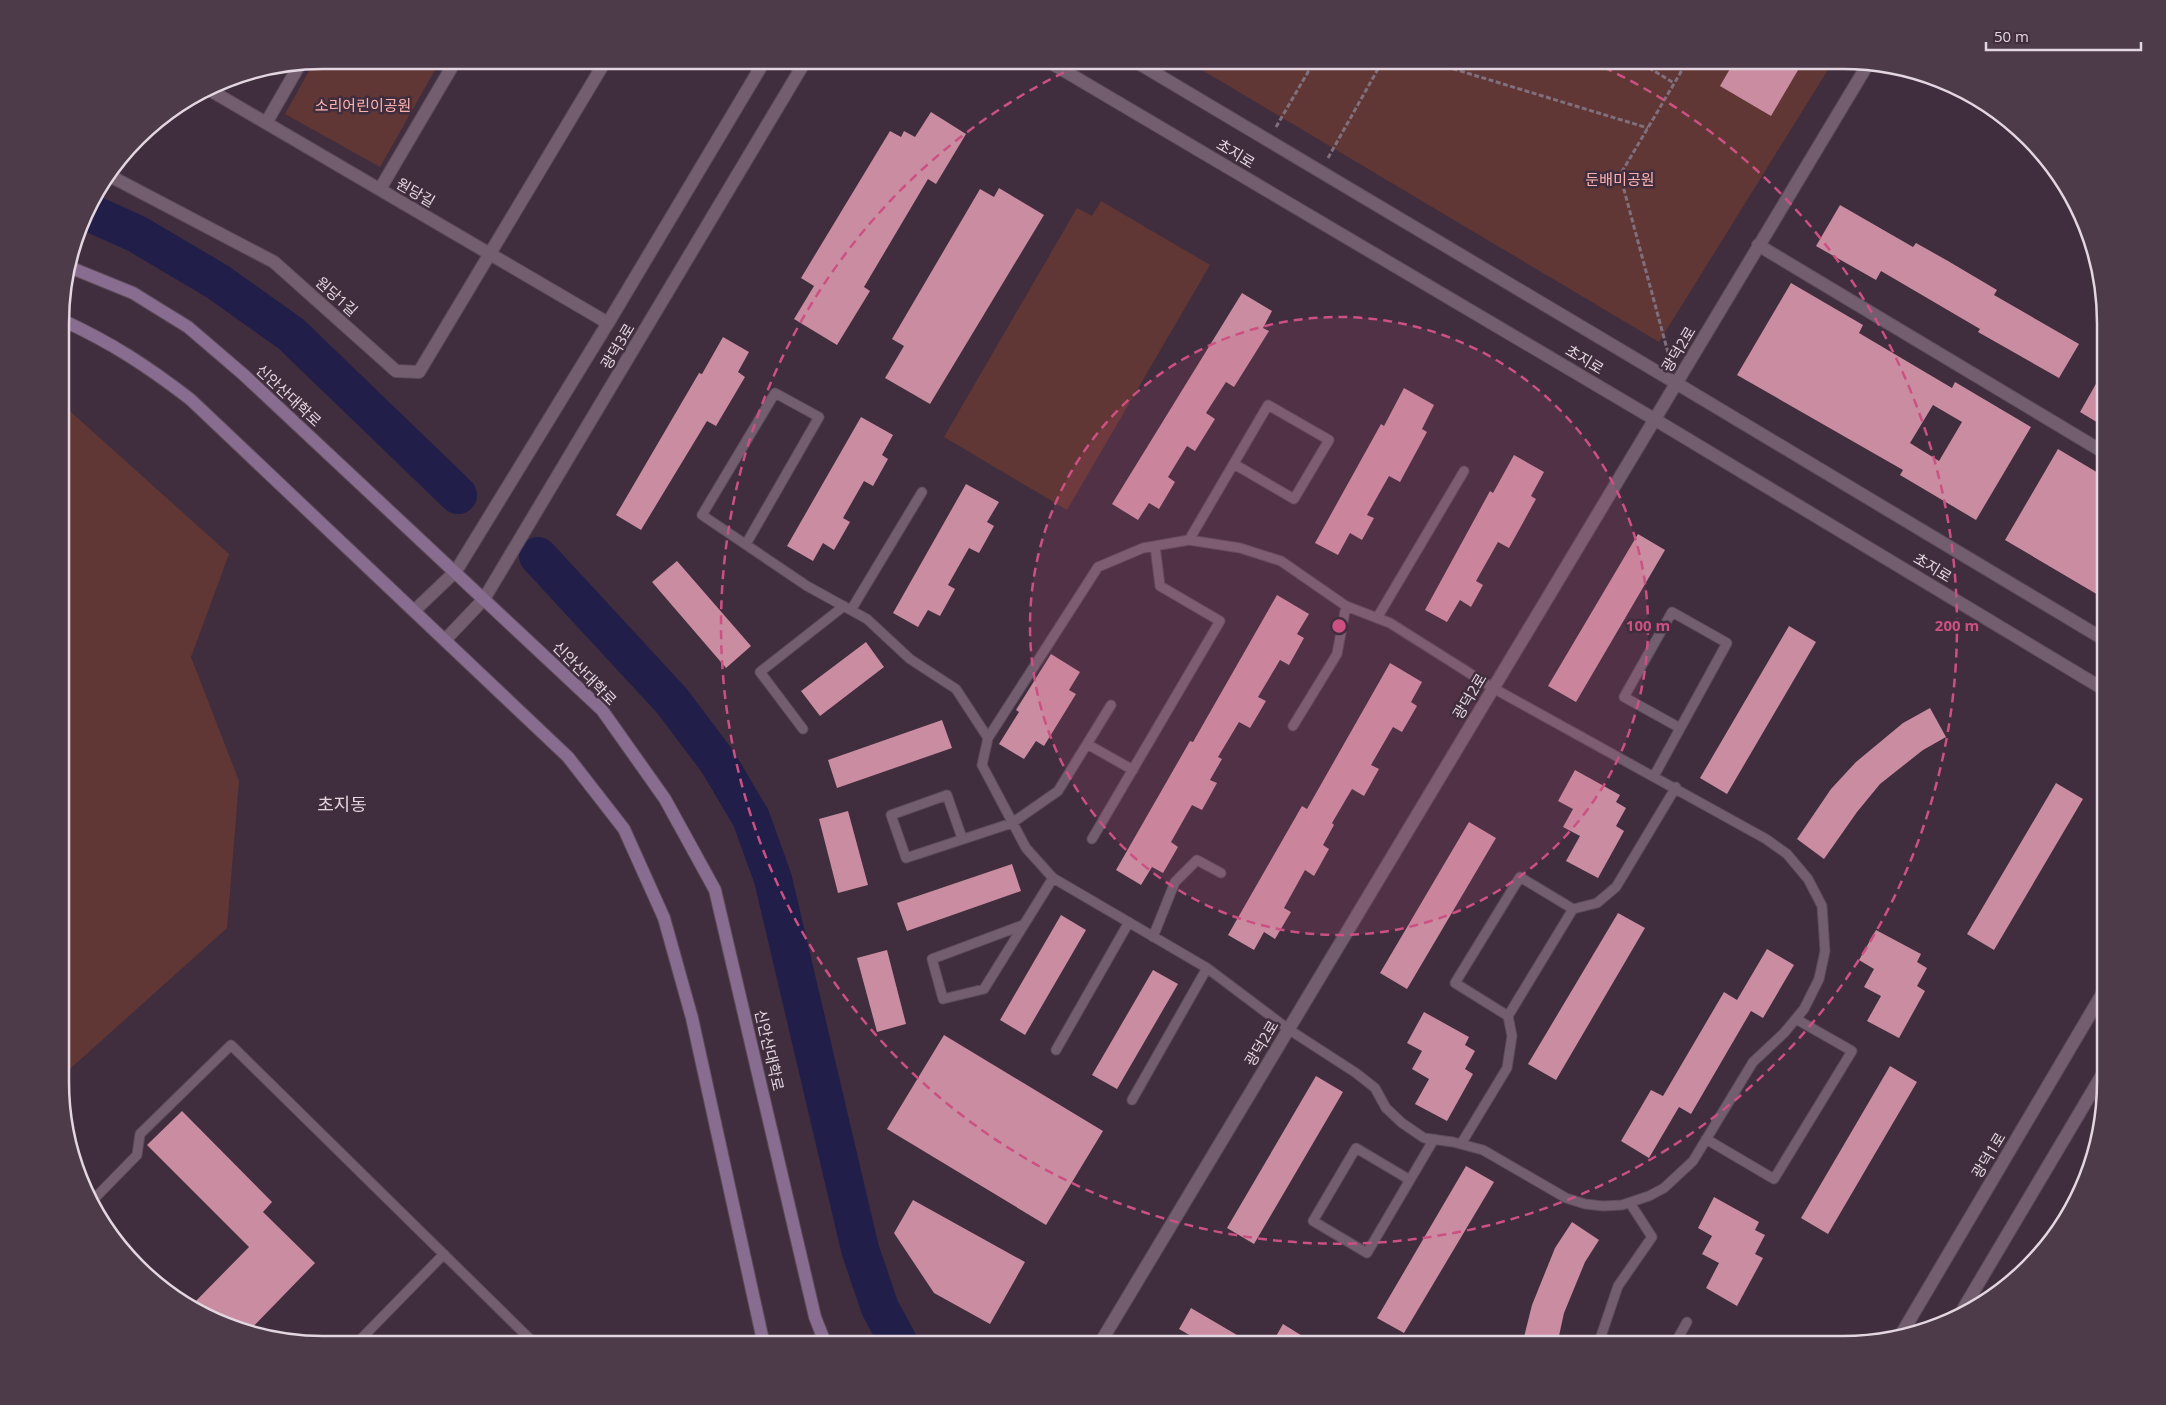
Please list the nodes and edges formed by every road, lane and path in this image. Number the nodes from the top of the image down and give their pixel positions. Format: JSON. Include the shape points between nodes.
{"nodes":[{"id":1,"x":451,"y":69,"type":"edge"},
{"id":2,"x":601,"y":69,"type":"edge"},
{"id":3,"x":760,"y":69,"type":"edge"},
{"id":4,"x":801,"y":69,"type":"edge"},
{"id":5,"x":1061,"y":69,"type":"edge"},
{"id":6,"x":1147,"y":69,"type":"edge"},
{"id":7,"x":1310,"y":69,"type":"edge"},
{"id":8,"x":1378,"y":69,"type":"edge"},
{"id":9,"x":1454,"y":69,"type":"edge"},
{"id":10,"x":1651,"y":69,"type":"edge"},
{"id":11,"x":1683,"y":69,"type":"edge"},
{"id":12,"x":296,"y":70,"type":"edge"},
{"id":13,"x":1865,"y":70,"type":"edge"},
{"id":14,"x":1674,"y":83,"type":"junction"},
{"id":15,"x":216,"y":92,"type":"edge"},
{"id":16,"x":266,"y":122,"type":"junction"},
{"id":17,"x":1648,"y":128,"type":"junction"},
{"id":18,"x":1268,"y":140,"type":"junction"},
{"id":19,"x":1320,"y":171,"type":"junction"},
{"id":20,"x":113,"y":178,"type":"edge"},
{"id":21,"x":380,"y":189,"type":"junction"},
{"id":22,"x":1758,"y":246,"type":"junction"},
{"id":23,"x":489,"y":253,"type":"junction"},
{"id":24,"x":75,"y":269,"type":"edge"},
{"id":25,"x":69,"y":323,"type":"edge"},
{"id":26,"x":608,"y":323,"type":"junction"},
{"id":27,"x":1676,"y":382,"type":"junction"},
{"id":28,"x":1654,"y":419,"type":"junction"},
{"id":29,"x":2097,"y":448,"type":"edge"},
{"id":30,"x":1234,"y":464,"type":"junction"},
{"id":31,"x":1464,"y":471,"type":"dead end"},
{"id":32,"x":922,"y":492,"type":"dead end"},
{"id":33,"x":1189,"y":540,"type":"junction"},
{"id":34,"x":746,"y":544,"type":"junction"},
{"id":35,"x":1155,"y":546,"type":"junction"},
{"id":36,"x":456,"y":571,"type":"junction"},
{"id":37,"x":484,"y":599,"type":"junction"},
{"id":38,"x":1346,"y":606,"type":"junction"},
{"id":39,"x":848,"y":608,"type":"junction"},
{"id":40,"x":415,"y":610,"type":"junction"},
{"id":41,"x":1377,"y":618,"type":"junction"},
{"id":42,"x":2097,"y":635,"type":"edge"},
{"id":43,"x":445,"y":640,"type":"junction"},
{"id":44,"x":2097,"y":685,"type":"edge"},
{"id":45,"x":1493,"y":688,"type":"junction"},
{"id":46,"x":1111,"y":705,"type":"dead end"},
{"id":47,"x":1293,"y":726,"type":"dead end"},
{"id":48,"x":1680,"y":728,"type":"junction"},
{"id":49,"x":803,"y":729,"type":"dead end"},
{"id":50,"x":988,"y":738,"type":"junction"},
{"id":51,"x":1087,"y":744,"type":"junction"},
{"id":52,"x":1133,"y":770,"type":"junction"},
{"id":53,"x":1654,"y":776,"type":"junction"},
{"id":54,"x":1676,"y":788,"type":"junction"},
{"id":55,"x":1012,"y":823,"type":"junction"},
{"id":56,"x":962,"y":838,"type":"junction"},
{"id":57,"x":1092,"y":839,"type":"dead end"},
{"id":58,"x":1222,"y":872,"type":"dead end"},
{"id":59,"x":1052,"y":878,"type":"junction"},
{"id":60,"x":1573,"y":909,"type":"junction"},
{"id":61,"x":1129,"y":922,"type":"junction"},
{"id":62,"x":1023,"y":925,"type":"junction"},
{"id":63,"x":1153,"y":936,"type":"junction"},
{"id":64,"x":1207,"y":968,"type":"junction"},
{"id":65,"x":2097,"y":1004,"type":"edge"},
{"id":66,"x":1508,"y":1016,"type":"junction"},
{"id":67,"x":1796,"y":1019,"type":"junction"},
{"id":68,"x":1288,"y":1029,"type":"junction"},
{"id":69,"x":1056,"y":1050,"type":"dead end"},
{"id":70,"x":2097,"y":1085,"type":"edge"},
{"id":71,"x":1132,"y":1100,"type":"dead end"},
{"id":72,"x":1434,"y":1139,"type":"junction"},
{"id":73,"x":1706,"y":1139,"type":"junction"},
{"id":74,"x":1462,"y":1144,"type":"junction"},
{"id":75,"x":1410,"y":1180,"type":"junction"},
{"id":76,"x":96,"y":1197,"type":"edge"},
{"id":77,"x":1630,"y":1203,"type":"junction"},
{"id":78,"x":444,"y":1254,"type":"junction"},
{"id":79,"x":1966,"y":1304,"type":"edge"},
{"id":80,"x":1687,"y":1322,"type":"dead end"},
{"id":81,"x":1903,"y":1329,"type":"edge"},
{"id":82,"x":364,"y":1336,"type":"edge"},
{"id":83,"x":527,"y":1336,"type":"edge"},
{"id":84,"x":762,"y":1336,"type":"edge"},
{"id":85,"x":823,"y":1336,"type":"edge"},
{"id":86,"x":1103,"y":1336,"type":"edge"},
{"id":87,"x":1601,"y":1336,"type":"edge"},
{"id":88,"x":1679,"y":1336,"type":"edge"}],
"edges":[{"from":1,"to":21,"type":"street"},
{"from":2,"to":23,"type":"street"},
{"from":3,"to":26,"type":"street","name":"광덕3로"},
{"from":4,"to":37,"type":"street","name":"광덕3로"},
{"from":5,"to":28,"type":"street","name":"초지로"},
{"from":6,"to":18,"type":"street","name":"초지로"},
{"from":7,"to":18,"type":"path"},
{"from":8,"to":19,"type":"path"},
{"from":9,"to":17,"type":"path"},
{"from":10,"to":14,"type":"path"},
{"from":11,"to":14,"type":"path"},
{"from":12,"to":16,"type":"street"},
{"from":13,"to":22,"type":"street","name":"광덕2로"},
{"from":14,"to":17,"type":"path"},
{"from":15,"to":16,"type":"street","name":"원당길"},
{"from":16,"to":21,"type":"street","name":"원당길"},
{"from":17,"to":27,"type":"path","via":[[1620,175]]},
{"from":18,"to":19,"type":"street","name":"초지로"},
{"from":19,"to":27,"type":"street","name":"초지로"},
{"from":20,"to":23,"type":"street","name":"원당1길","via":[[274,262],[396,371],[419,372]]},
{"from":21,"to":23,"type":"street","name":"원당길"},
{"from":22,"to":27,"type":"street","name":"광덕2로"},
{"from":22,"to":29,"type":"street"},
{"from":23,"to":26,"type":"street","name":"원당길"},
{"from":24,"to":36,"type":"main road","name":"신안산대학로","via":[[133,293],[188,327]]},
{"from":25,"to":40,"type":"main road","via":[[98,336],[146,365],[190,398]]},
{"from":26,"to":36,"type":"street","name":"광덕3로"},
{"from":27,"to":28,"type":"street","name":"광덕2로"},
{"from":27,"to":42,"type":"street","name":"초지로"},
{"from":28,"to":44,"type":"street","name":"초지로"},
{"from":28,"to":45,"type":"street","name":"광덕2로"},
{"from":30,"to":30,"type":"lane","via":[[1268,405],[1329,440],[1294,499]]},
{"from":30,"to":33,"type":"lane"},
{"from":31,"to":41,"type":"lane"},
{"from":32,"to":39,"type":"lane"},
{"from":33,"to":35,"type":"lane"},
{"from":33,"to":38,"type":"lane","via":[[1240,548],[1281,561]]},
{"from":34,"to":34,"type":"lane","via":[[702,515],[775,392],[819,417]]},
{"from":34,"to":39,"type":"lane","via":[[807,586]]},
{"from":35,"to":50,"type":"lane","via":[[1098,567]]},
{"from":35,"to":52,"type":"lane","via":[[1160,586],[1220,621]]},
{"from":36,"to":37,"type":"main road","name":"신안산대학로"},
{"from":36,"to":40,"type":"street","name":"광덕3로"},
{"from":37,"to":43,"type":"street","name":"광덕3로"},
{"from":37,"to":85,"type":"main road","name":"신안산대학로","via":[[602,710],[666,799],[714,890]]},
{"from":38,"to":41,"type":"lane"},
{"from":38,"to":47,"type":"lane","via":[[1337,654]]},
{"from":39,"to":49,"type":"lane","via":[[760,672]]},
{"from":39,"to":50,"type":"lane","via":[[867,619],[910,659],[956,689]]},
{"from":40,"to":43,"type":"main road"},
{"from":41,"to":45,"type":"lane"},
{"from":43,"to":84,"type":"main road","via":[[568,757],[624,829],[664,918],[692,1018]]},
{"from":45,"to":53,"type":"lane"},
{"from":45,"to":68,"type":"street","name":"광덕2로"},
{"from":46,"to":51,"type":"lane"},
{"from":48,"to":48,"type":"lane","via":[[1727,643],[1672,612],[1624,697]]},
{"from":48,"to":53,"type":"lane"},
{"from":50,"to":55,"type":"lane","via":[[982,765]]},
{"from":51,"to":52,"type":"lane"},
{"from":51,"to":55,"type":"lane","via":[[1058,791]]},
{"from":52,"to":57,"type":"lane"},
{"from":53,"to":54,"type":"lane"},
{"from":54,"to":60,"type":"lane","via":[[1616,887],[1596,902]]},
{"from":54,"to":67,"type":"lane","via":[[1766,839],[1787,854],[1808,879],[1822,906],[1825,951],[1819,979]]},
{"from":55,"to":56,"type":"lane"},
{"from":55,"to":59,"type":"lane","via":[[1026,848]]},
{"from":56,"to":56,"type":"lane","via":[[906,858],[891,815],[947,795]]},
{"from":58,"to":63,"type":"lane","via":[[1197,860],[1176,882]]},
{"from":59,"to":61,"type":"lane"},
{"from":59,"to":62,"type":"lane"},
{"from":60,"to":66,"type":"lane"},
{"from":60,"to":66,"type":"lane","via":[[1520,877],[1455,983]]},
{"from":61,"to":63,"type":"lane"},
{"from":61,"to":69,"type":"lane"},
{"from":62,"to":62,"type":"lane","via":[[984,989],[943,1000],[932,959]]},
{"from":63,"to":64,"type":"lane"},
{"from":64,"to":68,"type":"lane"},
{"from":64,"to":71,"type":"lane"},
{"from":65,"to":81,"type":"street","name":"광덕1로"},
{"from":66,"to":74,"type":"lane","via":[[1512,1036],[1507,1068]]},
{"from":67,"to":73,"type":"lane","via":[[1753,1062]]},
{"from":67,"to":73,"type":"lane","via":[[1852,1051],[1774,1179]]},
{"from":68,"to":72,"type":"lane","via":[[1375,1088],[1386,1108],[1402,1123],[1424,1138]]},
{"from":68,"to":86,"type":"street","name":"광덕2로"},
{"from":70,"to":79,"type":"street"},
{"from":72,"to":74,"type":"lane"},
{"from":72,"to":75,"type":"lane"},
{"from":73,"to":77,"type":"lane","via":[[1693,1161],[1664,1188]]},
{"from":74,"to":77,"type":"lane","via":[[1483,1150],[1566,1198],[1603,1206]]},
{"from":75,"to":75,"type":"lane","via":[[1367,1253],[1313,1221],[1356,1148]]},
{"from":76,"to":78,"type":"lane","via":[[136,1155],[140,1134],[231,1045]]},
{"from":77,"to":87,"type":"lane","via":[[1652,1237],[1618,1286]]},
{"from":78,"to":82,"type":"lane"},
{"from":78,"to":83,"type":"lane"},
{"from":80,"to":88,"type":"lane"}]}
